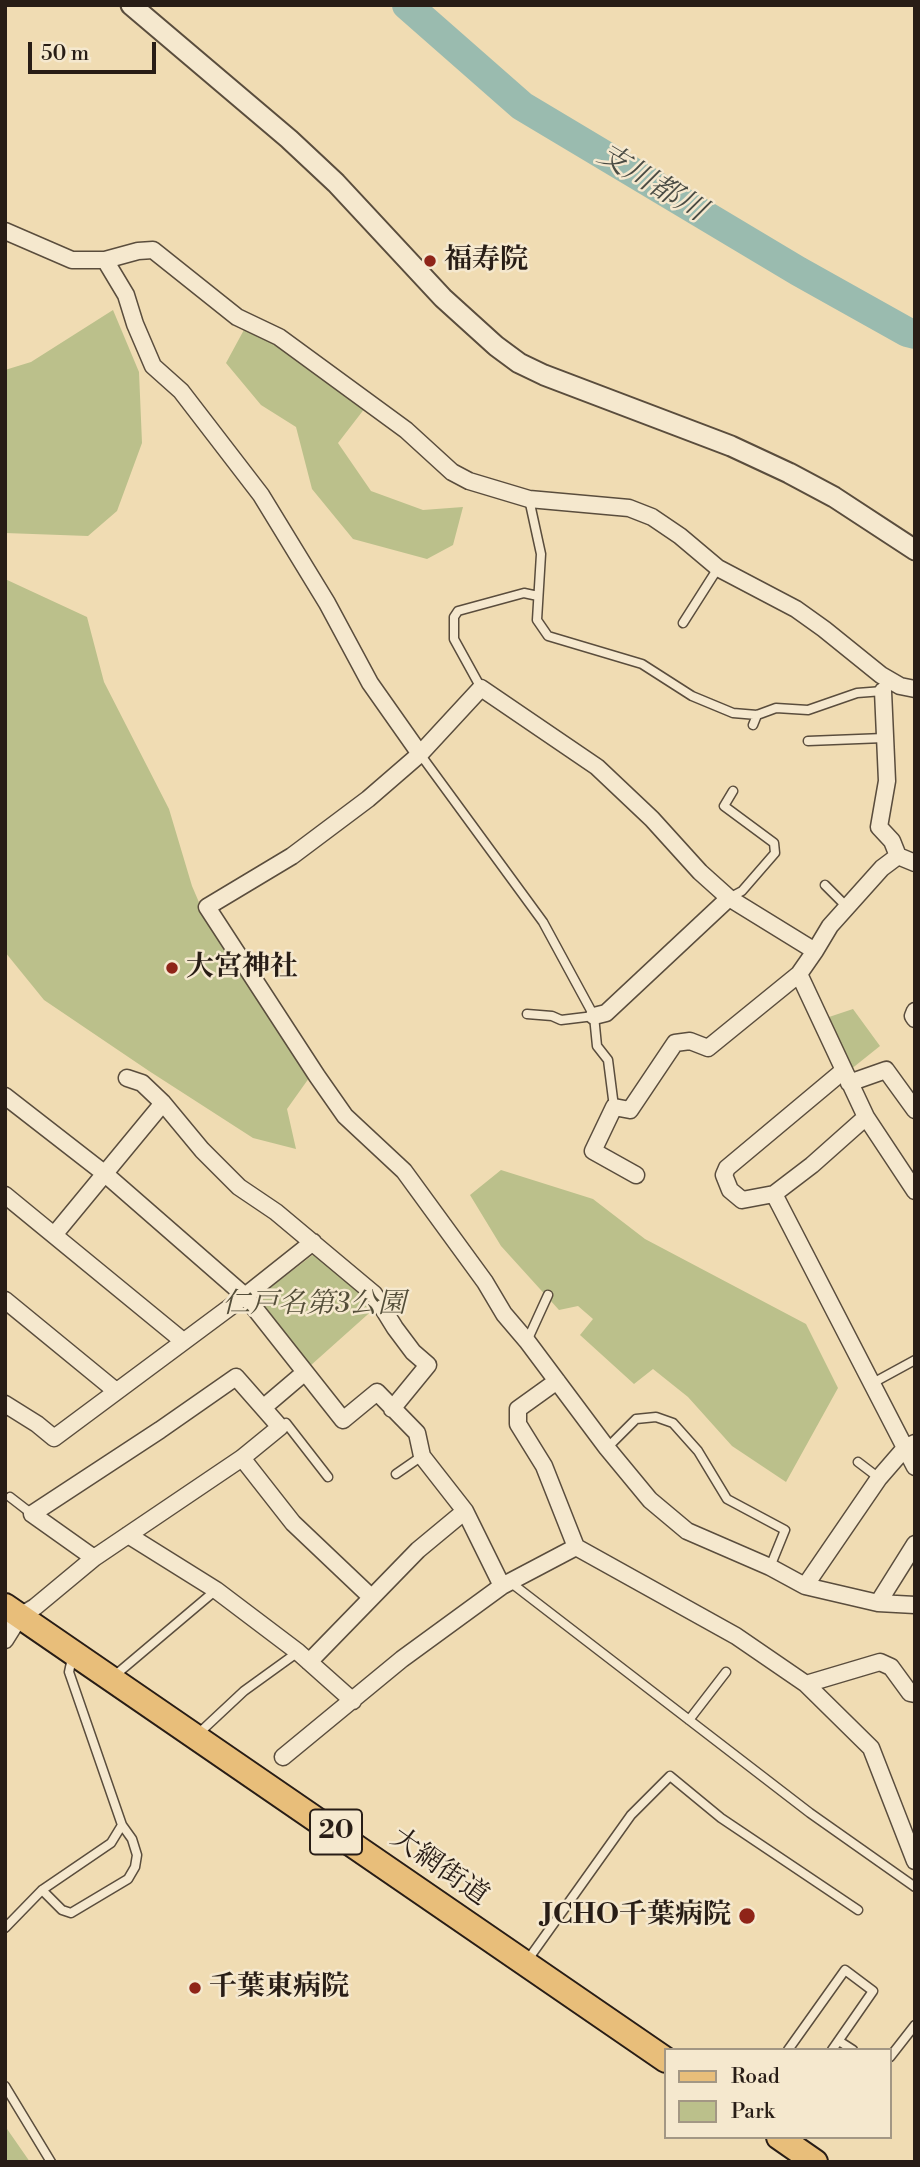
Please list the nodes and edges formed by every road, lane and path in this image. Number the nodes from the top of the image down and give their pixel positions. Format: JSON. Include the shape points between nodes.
{"nodes":[{"id":1,"x":131,"y":5,"type":"edge"},
{"id":2,"x":5,"y":231,"type":"edge"},
{"id":3,"x":105,"y":260,"type":"junction"},
{"id":4,"x":529,"y":499,"type":"junction"},
{"id":5,"x":915,"y":550,"type":"edge"},
{"id":6,"x":718,"y":568,"type":"junction"},
{"id":7,"x":538,"y":596,"type":"junction"},
{"id":8,"x":683,"y":623,"type":"dead end"},
{"id":9,"x":481,"y":688,"type":"junction"},
{"id":10,"x":907,"y":688,"type":"edge"},
{"id":11,"x":883,"y":691,"type":"junction"},
{"id":12,"x":757,"y":715,"type":"junction"},
{"id":13,"x":753,"y":725,"type":"dead end"},
{"id":14,"x":884,"y":738,"type":"junction"},
{"id":15,"x":808,"y":741,"type":"dead end"},
{"id":16,"x":420,"y":754,"type":"junction"},
{"id":17,"x":733,"y":791,"type":"dead end"},
{"id":18,"x":898,"y":856,"type":"junction"},
{"id":19,"x":915,"y":863,"type":"edge"},
{"id":20,"x":825,"y":885,"type":"dead end"},
{"id":21,"x":729,"y":898,"type":"junction"},
{"id":22,"x":847,"y":907,"type":"junction"},
{"id":23,"x":816,"y":951,"type":"junction"},
{"id":24,"x":799,"y":974,"type":"junction"},
{"id":25,"x":915,"y":1011,"type":"edge"},
{"id":26,"x":527,"y":1014,"type":"dead end"},
{"id":27,"x":594,"y":1016,"type":"junction"},
{"id":28,"x":915,"y":1019,"type":"edge"},
{"id":29,"x":846,"y":1077,"type":"junction"},
{"id":30,"x":127,"y":1078,"type":"dead end"},
{"id":31,"x":5,"y":1096,"type":"edge"},
{"id":32,"x":163,"y":1103,"type":"junction"},
{"id":33,"x":614,"y":1107,"type":"junction"},
{"id":34,"x":915,"y":1110,"type":"edge"},
{"id":35,"x":866,"y":1117,"type":"junction"},
{"id":36,"x":104,"y":1172,"type":"junction"},
{"id":37,"x":636,"y":1175,"type":"dead end"},
{"id":38,"x":915,"y":1191,"type":"edge"},
{"id":39,"x":774,"y":1194,"type":"junction"},
{"id":40,"x":5,"y":1195,"type":"edge"},
{"id":41,"x":54,"y":1235,"type":"junction"},
{"id":42,"x":313,"y":1242,"type":"junction"},
{"id":43,"x":548,"y":1295,"type":"dead end"},
{"id":44,"x":245,"y":1296,"type":"junction"},
{"id":45,"x":5,"y":1300,"type":"edge"},
{"id":46,"x":183,"y":1341,"type":"junction"},
{"id":47,"x":527,"y":1341,"type":"junction"},
{"id":48,"x":915,"y":1360,"type":"edge"},
{"id":49,"x":304,"y":1373,"type":"junction"},
{"id":50,"x":557,"y":1381,"type":"junction"},
{"id":51,"x":872,"y":1384,"type":"junction"},
{"id":52,"x":116,"y":1391,"type":"junction"},
{"id":53,"x":5,"y":1404,"type":"edge"},
{"id":54,"x":264,"y":1407,"type":"junction"},
{"id":55,"x":392,"y":1409,"type":"junction"},
{"id":56,"x":280,"y":1427,"type":"junction"},
{"id":57,"x":910,"y":1446,"type":"edge"},
{"id":58,"x":607,"y":1448,"type":"junction"},
{"id":59,"x":422,"y":1456,"type":"junction"},
{"id":60,"x":242,"y":1458,"type":"junction"},
{"id":61,"x":858,"y":1462,"type":"dead end"},
{"id":62,"x":915,"y":1467,"type":"edge"},
{"id":63,"x":396,"y":1474,"type":"dead end"},
{"id":64,"x":328,"y":1477,"type":"dead end"},
{"id":65,"x":879,"y":1478,"type":"junction"},
{"id":66,"x":10,"y":1497,"type":"dead end"},
{"id":67,"x":465,"y":1511,"type":"junction"},
{"id":68,"x":33,"y":1514,"type":"junction"},
{"id":69,"x":128,"y":1535,"type":"junction"},
{"id":70,"x":915,"y":1544,"type":"edge"},
{"id":71,"x":576,"y":1547,"type":"junction"},
{"id":72,"x":94,"y":1558,"type":"junction"},
{"id":73,"x":770,"y":1567,"type":"junction"},
{"id":74,"x":506,"y":1584,"type":"junction"},
{"id":75,"x":805,"y":1586,"type":"junction"},
{"id":76,"x":216,"y":1590,"type":"junction"},
{"id":77,"x":370,"y":1597,"type":"junction"},
{"id":78,"x":878,"y":1603,"type":"junction"},
{"id":79,"x":915,"y":1605,"type":"edge"},
{"id":80,"x":12,"y":1611,"type":"edge"},
{"id":81,"x":5,"y":1640,"type":"edge"},
{"id":82,"x":73,"y":1652,"type":"junction"},
{"id":83,"x":303,"y":1657,"type":"junction"},
{"id":84,"x":726,"y":1672,"type":"dead end"},
{"id":85,"x":110,"y":1678,"type":"junction"},
{"id":86,"x":806,"y":1684,"type":"junction"},
{"id":87,"x":915,"y":1694,"type":"edge"},
{"id":88,"x":353,"y":1701,"type":"junction"},
{"id":89,"x":689,"y":1720,"type":"junction"},
{"id":90,"x":196,"y":1736,"type":"junction"},
{"id":91,"x":284,"y":1757,"type":"dead end"},
{"id":92,"x":122,"y":1825,"type":"junction"},
{"id":93,"x":915,"y":1861,"type":"edge"},
{"id":94,"x":915,"y":1887,"type":"edge"},
{"id":95,"x":42,"y":1890,"type":"junction"},
{"id":96,"x":858,"y":1910,"type":"dead end"},
{"id":97,"x":5,"y":1928,"type":"edge"},
{"id":98,"x":526,"y":1964,"type":"junction"},
{"id":99,"x":915,"y":2025,"type":"edge"},
{"id":100,"x":839,"y":2041,"type":"junction"},
{"id":101,"x":789,"y":2048,"type":"edge"},
{"id":102,"x":834,"y":2048,"type":"edge"},
{"id":103,"x":850,"y":2048,"type":"edge"},
{"id":104,"x":892,"y":2054,"type":"edge"},
{"id":105,"x":664,"y":2059,"type":"edge"},
{"id":106,"x":5,"y":2085,"type":"edge"},
{"id":107,"x":782,"y":2139,"type":"edge"},
{"id":108,"x":51,"y":2162,"type":"edge"},
{"id":109,"x":815,"y":2162,"type":"edge"}],
"edges":[{"from":1,"to":5,"type":"street","via":[[289,139],[443,298],[519,363],[789,473]]},
{"from":2,"to":3,"type":"street","via":[[72,260]]},
{"from":3,"to":4,"type":"street","via":[[153,250],[237,317],[279,337],[396,422],[452,472]]},
{"from":3,"to":16,"type":"street","via":[[126,295],[153,366],[181,391],[261,495],[370,683]]},
{"from":4,"to":6,"type":"street","via":[[629,508],[652,517]]},
{"from":4,"to":7,"type":"lane","via":[[541,554]]},
{"from":6,"to":8,"type":"lane"},
{"from":6,"to":10,"type":"street","via":[[796,609],[881,675]]},
{"from":7,"to":9,"type":"lane","via":[[524,593],[458,611],[454,617],[454,639]]},
{"from":7,"to":12,"type":"lane","via":[[537,620],[548,636],[642,664],[692,696],[733,713]]},
{"from":9,"to":16,"type":"street"},
{"from":9,"to":21,"type":"street","via":[[597,767]]},
{"from":10,"to":11,"type":"lane"},
{"from":11,"to":12,"type":"lane","via":[[857,693],[808,710],[776,708]]},
{"from":11,"to":14,"type":"street"},
{"from":12,"to":13,"type":"lane"},
{"from":14,"to":15,"type":"lane"},
{"from":14,"to":18,"type":"street","via":[[887,781],[879,827]]},
{"from":16,"to":27,"type":"lane","via":[[543,922]]},
{"from":16,"to":47,"type":"street","via":[[292,856],[207,907],[345,1116],[404,1171]]},
{"from":17,"to":21,"type":"lane","via":[[724,806],[774,843],[775,853],[742,891]]},
{"from":18,"to":19,"type":"street"},
{"from":18,"to":22,"type":"street"},
{"from":20,"to":22,"type":"lane"},
{"from":21,"to":23,"type":"street"},
{"from":21,"to":27,"type":"street","via":[[606,1013]]},
{"from":22,"to":23,"type":"street"},
{"from":23,"to":24,"type":"street"},
{"from":24,"to":29,"type":"street"},
{"from":24,"to":33,"type":"street","via":[[708,1048],[690,1041],[675,1044],[630,1110]]},
{"from":25,"to":28,"type":"street"},
{"from":26,"to":27,"type":"lane","via":[[561,1020]]},
{"from":27,"to":33,"type":"lane","via":[[597,1046],[608,1060]]},
{"from":29,"to":34,"type":"street","via":[[886,1070]]},
{"from":29,"to":35,"type":"street"},
{"from":29,"to":39,"type":"street","via":[[727,1168],[724,1175],[730,1190],[742,1200]]},
{"from":30,"to":32,"type":"street","via":[[142,1083]]},
{"from":31,"to":36,"type":"street"},
{"from":32,"to":36,"type":"street"},
{"from":32,"to":42,"type":"street","via":[[239,1187]]},
{"from":33,"to":37,"type":"street","via":[[593,1151]]},
{"from":35,"to":38,"type":"street"},
{"from":35,"to":39,"type":"street"},
{"from":36,"to":41,"type":"street"},
{"from":36,"to":44,"type":"street"},
{"from":39,"to":51,"type":"street"},
{"from":40,"to":41,"type":"street"},
{"from":41,"to":46,"type":"street"},
{"from":42,"to":44,"type":"street"},
{"from":42,"to":55,"type":"street","via":[[374,1294],[413,1352],[428,1365]]},
{"from":43,"to":47,"type":"lane"},
{"from":44,"to":46,"type":"street"},
{"from":44,"to":49,"type":"street"},
{"from":45,"to":52,"type":"street"},
{"from":46,"to":52,"type":"street"},
{"from":47,"to":50,"type":"street"},
{"from":48,"to":51,"type":"lane"},
{"from":49,"to":54,"type":"street"},
{"from":49,"to":55,"type":"street","via":[[344,1420],[377,1392]]},
{"from":50,"to":58,"type":"street"},
{"from":50,"to":71,"type":"street","via":[[518,1409],[518,1424],[544,1466]]},
{"from":51,"to":57,"type":"street"},
{"from":52,"to":53,"type":"street","via":[[54,1438]]},
{"from":54,"to":56,"type":"street"},
{"from":54,"to":68,"type":"street","via":[[236,1377]]},
{"from":55,"to":59,"type":"street","via":[[417,1433]]},
{"from":56,"to":60,"type":"street"},
{"from":56,"to":64,"type":"lane","via":[[286,1423]]},
{"from":57,"to":62,"type":"street"},
{"from":57,"to":65,"type":"street"},
{"from":58,"to":73,"type":"street","via":[[650,1500],[687,1531]]},
{"from":58,"to":73,"type":"lane","via":[[636,1419],[673,1423],[698,1451],[727,1499],[785,1530]]},
{"from":59,"to":63,"type":"lane"},
{"from":59,"to":67,"type":"street"},
{"from":60,"to":69,"type":"street"},
{"from":60,"to":77,"type":"street","via":[[293,1523]]},
{"from":61,"to":65,"type":"lane"},
{"from":65,"to":75,"type":"street"},
{"from":66,"to":68,"type":"lane"},
{"from":67,"to":74,"type":"street"},
{"from":67,"to":77,"type":"street"},
{"from":68,"to":72,"type":"street"},
{"from":69,"to":72,"type":"street"},
{"from":69,"to":76,"type":"street"},
{"from":70,"to":78,"type":"street"},
{"from":71,"to":74,"type":"street"},
{"from":71,"to":86,"type":"street","via":[[736,1636]]},
{"from":72,"to":80,"type":"street","via":[[35,1607]]},
{"from":73,"to":75,"type":"street"},
{"from":74,"to":88,"type":"street","via":[[402,1659]]},
{"from":74,"to":89,"type":"lane"},
{"from":75,"to":78,"type":"street"},
{"from":76,"to":83,"type":"street"},
{"from":76,"to":85,"type":"lane"},
{"from":77,"to":83,"type":"street"},
{"from":78,"to":79,"type":"street"},
{"from":80,"to":81,"type":"street"},
{"from":80,"to":82,"type":"main road","name":"大網街道","number":"20"},
{"from":82,"to":85,"type":"main road","name":"大網街道","number":"20"},
{"from":82,"to":92,"type":"lane","via":[[69,1672]]},
{"from":83,"to":88,"type":"street"},
{"from":83,"to":90,"type":"lane","via":[[244,1691]]},
{"from":84,"to":89,"type":"lane"},
{"from":85,"to":90,"type":"main road","name":"大網街道","number":"20"},
{"from":86,"to":87,"type":"street","via":[[880,1662],[891,1667]]},
{"from":86,"to":93,"type":"street","via":[[871,1748]]},
{"from":88,"to":91,"type":"street"},
{"from":89,"to":94,"type":"lane"},
{"from":90,"to":98,"type":"main road","name":"大網街道","number":"20"},
{"from":92,"to":95,"type":"lane","via":[[111,1843]]},
{"from":92,"to":95,"type":"lane","via":[[137,1855],[128,1879],[71,1913]]},
{"from":95,"to":97,"type":"lane"},
{"from":96,"to":98,"type":"lane","via":[[721,1818],[670,1776],[631,1815]]},
{"from":98,"to":105,"type":"main road","name":"大網街道","number":"20"},
{"from":99,"to":104,"type":"lane"},
{"from":100,"to":101,"type":"lane","via":[[873,1991],[845,1970]]},
{"from":100,"to":102,"type":"lane"},
{"from":100,"to":103,"type":"lane"},
{"from":106,"to":108,"type":"lane"},
{"from":107,"to":109,"type":"main road"}]}
